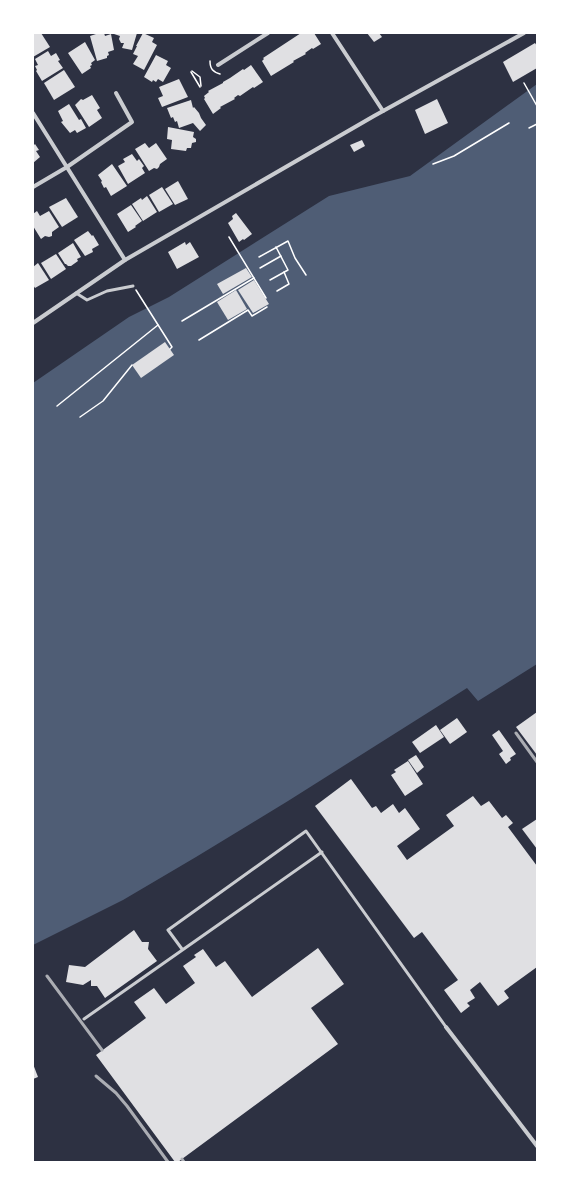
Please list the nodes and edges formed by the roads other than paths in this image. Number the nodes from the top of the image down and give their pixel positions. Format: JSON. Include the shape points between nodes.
{"nodes":[{"id":1,"x":268,"y":33,"type":"edge"},
{"id":2,"x":332,"y":33,"type":"edge"},
{"id":3,"x":524,"y":33,"type":"edge"},
{"id":4,"x":218,"y":65,"type":"dead end"},
{"id":5,"x":116,"y":93,"type":"dead end"},
{"id":6,"x":383,"y":111,"type":"junction"},
{"id":7,"x":33,"y":113,"type":"edge"},
{"id":8,"x":67,"y":167,"type":"junction"},
{"id":9,"x":33,"y":187,"type":"edge"},
{"id":10,"x":125,"y":260,"type":"junction"},
{"id":11,"x":133,"y":286,"type":"road end"},
{"id":12,"x":76,"y":293,"type":"junction"},
{"id":13,"x":33,"y":323,"type":"edge"},
{"id":14,"x":322,"y":852,"type":"junction"},
{"id":15,"x":182,"y":949,"type":"junction"},
{"id":16,"x":84,"y":1019,"type":"dead end"},
{"id":17,"x":446,"y":1027,"type":"joint"},
{"id":18,"x":537,"y":1146,"type":"edge"}],
"edges":[{"from":1,"to":4,"type":"street"},
{"from":2,"to":6,"type":"street"},
{"from":3,"to":6,"type":"street"},
{"from":5,"to":8,"type":"street","via":[[132,122]]},
{"from":6,"to":10,"type":"street"},
{"from":7,"to":8,"type":"street"},
{"from":8,"to":9,"type":"street"},
{"from":8,"to":10,"type":"street"},
{"from":10,"to":12,"type":"street"},
{"from":11,"to":12,"type":"lane","via":[[107,291],[87,300]]},
{"from":12,"to":13,"type":"street"},
{"from":14,"to":15,"type":"lane"},
{"from":14,"to":15,"type":"lane","via":[[306,831],[168,930]]},
{"from":14,"to":17,"type":"lane"},
{"from":15,"to":16,"type":"lane"},
{"from":17,"to":18,"type":"street"}]}
